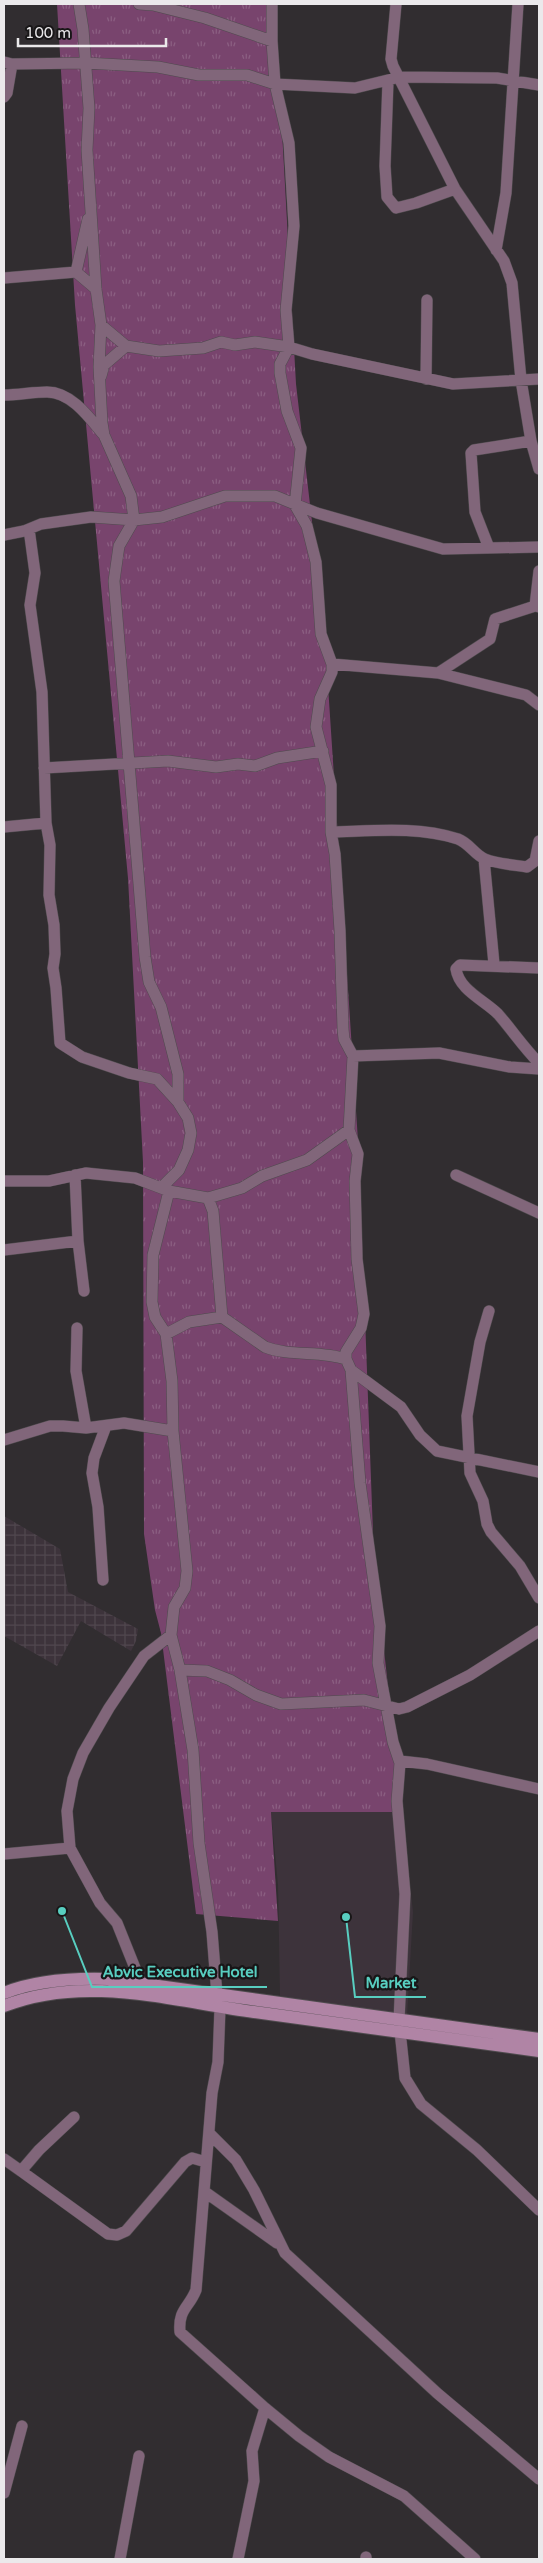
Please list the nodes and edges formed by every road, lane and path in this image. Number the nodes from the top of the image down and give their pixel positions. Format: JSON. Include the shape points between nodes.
{"nodes":[{"id":1,"x":138,"y":4,"type":"edge"},
{"id":2,"x":272,"y":4,"type":"edge"},
{"id":3,"x":396,"y":4,"type":"edge"},
{"id":4,"x":518,"y":4,"type":"edge"},
{"id":5,"x":81,"y":5,"type":"edge"},
{"id":6,"x":272,"y":41,"type":"junction"},
{"id":7,"x":8,"y":63,"type":"edge"},
{"id":8,"x":86,"y":63,"type":"junction"},
{"id":9,"x":400,"y":77,"type":"junction"},
{"id":10,"x":388,"y":81,"type":"junction"},
{"id":11,"x":511,"y":81,"type":"junction"},
{"id":12,"x":275,"y":84,"type":"junction"},
{"id":13,"x":539,"y":85,"type":"edge"},
{"id":14,"x":4,"y":97,"type":"edge"},
{"id":15,"x":454,"y":189,"type":"junction"},
{"id":16,"x":91,"y":208,"type":"junction"},
{"id":17,"x":496,"y":250,"type":"junction"},
{"id":18,"x":76,"y":272,"type":"junction"},
{"id":19,"x":4,"y":278,"type":"edge"},
{"id":20,"x":96,"y":289,"type":"junction"},
{"id":21,"x":427,"y":300,"type":"dead end"},
{"id":22,"x":101,"y":325,"type":"junction"},
{"id":23,"x":126,"y":346,"type":"junction"},
{"id":24,"x":289,"y":347,"type":"junction"},
{"id":25,"x":101,"y":378,"type":"junction"},
{"id":26,"x":426,"y":379,"type":"junction"},
{"id":27,"x":539,"y":379,"type":"edge"},
{"id":28,"x":521,"y":380,"type":"junction"},
{"id":29,"x":4,"y":394,"type":"edge"},
{"id":30,"x":104,"y":435,"type":"junction"},
{"id":31,"x":531,"y":441,"type":"junction"},
{"id":32,"x":539,"y":469,"type":"edge"},
{"id":33,"x":295,"y":505,"type":"junction"},
{"id":34,"x":318,"y":513,"type":"junction"},
{"id":35,"x":134,"y":520,"type":"junction"},
{"id":36,"x":306,"y":526,"type":"junction"},
{"id":37,"x":30,"y":529,"type":"junction"},
{"id":38,"x":4,"y":535,"type":"edge"},
{"id":39,"x":539,"y":547,"type":"edge"},
{"id":40,"x":489,"y":548,"type":"junction"},
{"id":41,"x":539,"y":571,"type":"edge"},
{"id":42,"x":537,"y":606,"type":"edge"},
{"id":43,"x":332,"y":664,"type":"junction"},
{"id":44,"x":438,"y":673,"type":"junction"},
{"id":45,"x":539,"y":705,"type":"edge"},
{"id":46,"x":323,"y":751,"type":"junction"},
{"id":47,"x":128,"y":762,"type":"junction"},
{"id":48,"x":44,"y":768,"type":"junction"},
{"id":49,"x":46,"y":823,"type":"junction"},
{"id":50,"x":4,"y":827,"type":"edge"},
{"id":51,"x":331,"y":832,"type":"junction"},
{"id":52,"x":539,"y":842,"type":"edge"},
{"id":53,"x":484,"y":859,"type":"junction"},
{"id":54,"x":494,"y":964,"type":"junction"},
{"id":55,"x":539,"y":968,"type":"edge"},
{"id":56,"x":353,"y":1056,"type":"junction"},
{"id":57,"x":539,"y":1063,"type":"edge"},
{"id":58,"x":539,"y":1069,"type":"edge"},
{"id":59,"x":178,"y":1102,"type":"junction"},
{"id":60,"x":349,"y":1130,"type":"junction"},
{"id":61,"x":75,"y":1175,"type":"junction"},
{"id":62,"x":456,"y":1175,"type":"dead end"},
{"id":63,"x":4,"y":1181,"type":"edge"},
{"id":64,"x":166,"y":1189,"type":"junction"},
{"id":65,"x":208,"y":1198,"type":"junction"},
{"id":66,"x":539,"y":1213,"type":"edge"},
{"id":67,"x":78,"y":1241,"type":"junction"},
{"id":68,"x":4,"y":1250,"type":"edge"},
{"id":69,"x":84,"y":1291,"type":"dead end"},
{"id":70,"x":489,"y":1311,"type":"dead end"},
{"id":71,"x":222,"y":1317,"type":"junction"},
{"id":72,"x":77,"y":1328,"type":"dead end"},
{"id":73,"x":166,"y":1334,"type":"junction"},
{"id":74,"x":342,"y":1355,"type":"junction"},
{"id":75,"x":351,"y":1370,"type":"junction"},
{"id":76,"x":106,"y":1426,"type":"junction"},
{"id":77,"x":86,"y":1428,"type":"junction"},
{"id":78,"x":173,"y":1431,"type":"junction"},
{"id":79,"x":4,"y":1440,"type":"edge"},
{"id":80,"x":468,"y":1458,"type":"junction"},
{"id":81,"x":539,"y":1472,"type":"edge"},
{"id":82,"x":103,"y":1580,"type":"dead end"},
{"id":83,"x":539,"y":1598,"type":"edge"},
{"id":84,"x":539,"y":1631,"type":"edge"},
{"id":85,"x":171,"y":1636,"type":"junction"},
{"id":86,"x":180,"y":1670,"type":"junction"},
{"id":87,"x":385,"y":1705,"type":"junction"},
{"id":88,"x":400,"y":1761,"type":"junction"},
{"id":89,"x":539,"y":1789,"type":"edge"},
{"id":90,"x":70,"y":1848,"type":"junction"},
{"id":91,"x":4,"y":1854,"type":"edge"},
{"id":92,"x":141,"y":1983,"type":"junction"},
{"id":93,"x":4,"y":1993,"type":"edge"},
{"id":94,"x":219,"y":2001,"type":"junction"},
{"id":95,"x":4,"y":2006,"type":"edge"},
{"id":96,"x":400,"y":2026,"type":"junction"},
{"id":97,"x":539,"y":2039,"type":"edge"},
{"id":98,"x":539,"y":2051,"type":"edge"},
{"id":99,"x":74,"y":2117,"type":"dead end"},
{"id":100,"x":209,"y":2133,"type":"junction"},
{"id":101,"x":4,"y":2159,"type":"edge"},
{"id":102,"x":206,"y":2162,"type":"junction"},
{"id":103,"x":21,"y":2172,"type":"junction"},
{"id":104,"x":205,"y":2192,"type":"junction"},
{"id":105,"x":539,"y":2210,"type":"edge"},
{"id":106,"x":279,"y":2244,"type":"junction"},
{"id":107,"x":265,"y":2408,"type":"junction"},
{"id":108,"x":22,"y":2426,"type":"dead end"},
{"id":109,"x":139,"y":2456,"type":"dead end"},
{"id":110,"x":539,"y":2479,"type":"edge"},
{"id":111,"x":4,"y":2493,"type":"edge"},
{"id":112,"x":120,"y":2559,"type":"edge"},
{"id":113,"x":238,"y":2559,"type":"edge"},
{"id":114,"x":475,"y":2559,"type":"edge"}],
"edges":[{"from":1,"to":6,"type":"street","via":[[205,18]]},
{"from":2,"to":6,"type":"street"},
{"from":3,"to":9,"type":"street","via":[[391,59]]},
{"from":4,"to":11,"type":"street"},
{"from":5,"to":8,"type":"street"},
{"from":6,"to":12,"type":"street"},
{"from":7,"to":8,"type":"street"},
{"from":7,"to":14,"type":"street","via":[[7,93]]},
{"from":8,"to":12,"type":"street","via":[[158,67],[199,75],[239,74]]},
{"from":8,"to":16,"type":"street"},
{"from":9,"to":10,"type":"street"},
{"from":9,"to":11,"type":"street"},
{"from":9,"to":15,"type":"street"},
{"from":10,"to":12,"type":"street","via":[[355,88]]},
{"from":10,"to":15,"type":"street","via":[[384,166],[386,197],[396,208]]},
{"from":11,"to":13,"type":"street"},
{"from":11,"to":17,"type":"street","via":[[506,193]]},
{"from":12,"to":24,"type":"street","via":[[289,143],[294,197],[286,310]]},
{"from":15,"to":17,"type":"street"},
{"from":16,"to":18,"type":"street"},
{"from":16,"to":20,"type":"street"},
{"from":17,"to":28,"type":"street","via":[[512,283]]},
{"from":18,"to":19,"type":"street"},
{"from":18,"to":20,"type":"street"},
{"from":20,"to":22,"type":"street"},
{"from":21,"to":26,"type":"street"},
{"from":22,"to":23,"type":"street"},
{"from":22,"to":25,"type":"street"},
{"from":23,"to":24,"type":"street","via":[[164,351],[203,348],[222,342],[235,345],[255,342]]},
{"from":23,"to":25,"type":"street","via":[[104,365]]},
{"from":24,"to":26,"type":"street"},
{"from":24,"to":33,"type":"street","via":[[280,364],[287,411],[302,448]]},
{"from":25,"to":30,"type":"street"},
{"from":26,"to":28,"type":"street","via":[[464,385]]},
{"from":27,"to":28,"type":"street"},
{"from":28,"to":31,"type":"street"},
{"from":29,"to":30,"type":"street","via":[[50,391],[61,395],[84,411]]},
{"from":30,"to":35,"type":"street","via":[[131,496]]},
{"from":31,"to":32,"type":"street"},
{"from":31,"to":40,"type":"street","via":[[471,452],[475,512]]},
{"from":33,"to":34,"type":"street"},
{"from":33,"to":35,"type":"street","via":[[275,496],[226,496],[162,517]]},
{"from":33,"to":36,"type":"street"},
{"from":34,"to":36,"type":"street"},
{"from":34,"to":40,"type":"street","via":[[437,547],[454,550]]},
{"from":35,"to":37,"type":"street","via":[[90,517],[41,524]]},
{"from":35,"to":47,"type":"street","via":[[119,546],[114,581]]},
{"from":36,"to":43,"type":"street","via":[[318,572],[321,634]]},
{"from":37,"to":38,"type":"street"},
{"from":37,"to":48,"type":"street","via":[[34,573],[30,605],[42,692]]},
{"from":39,"to":40,"type":"street"},
{"from":41,"to":42,"type":"street"},
{"from":42,"to":44,"type":"street","via":[[495,619],[490,639]]},
{"from":43,"to":44,"type":"street"},
{"from":43,"to":46,"type":"street","via":[[332,672],[320,699],[316,727]]},
{"from":44,"to":45,"type":"street","via":[[526,695]]},
{"from":46,"to":47,"type":"street","via":[[277,758],[255,766]]},
{"from":46,"to":51,"type":"street","via":[[331,784]]},
{"from":47,"to":48,"type":"street"},
{"from":47,"to":59,"type":"street","via":[[144,957],[178,1074]]},
{"from":48,"to":49,"type":"street"},
{"from":49,"to":50,"type":"street"},
{"from":49,"to":59,"type":"street","via":[[50,846],[49,896],[54,925],[53,968],[60,1042],[64,1048],[82,1057],[158,1079]]},
{"from":51,"to":53,"type":"street","via":[[424,832],[459,839]]},
{"from":51,"to":56,"type":"street","via":[[340,931],[343,1030]]},
{"from":52,"to":53,"type":"street","via":[[531,866]]},
{"from":53,"to":54,"type":"street"},
{"from":54,"to":55,"type":"street"},
{"from":54,"to":57,"type":"street","via":[[460,965],[456,969],[457,977],[497,1014]]},
{"from":56,"to":58,"type":"street","via":[[439,1053],[510,1067]]},
{"from":56,"to":60,"type":"street"},
{"from":59,"to":64,"type":"street","via":[[188,1118],[191,1133],[188,1150]]},
{"from":60,"to":65,"type":"street","via":[[307,1160],[262,1176],[242,1188]]},
{"from":60,"to":74,"type":"street","via":[[358,1154],[355,1181],[357,1259],[364,1314],[357,1338]]},
{"from":61,"to":63,"type":"street","via":[[49,1181]]},
{"from":61,"to":64,"type":"street","via":[[86,1173],[135,1178]]},
{"from":61,"to":67,"type":"street"},
{"from":62,"to":66,"type":"street"},
{"from":64,"to":65,"type":"street"},
{"from":64,"to":73,"type":"street","via":[[154,1249],[152,1290],[156,1317]]},
{"from":65,"to":71,"type":"street","via":[[213,1211]]},
{"from":67,"to":68,"type":"street"},
{"from":67,"to":69,"type":"street"},
{"from":70,"to":80,"type":"street","via":[[467,1416]]},
{"from":71,"to":73,"type":"street","via":[[190,1322]]},
{"from":71,"to":74,"type":"street","via":[[265,1348],[290,1354]]},
{"from":72,"to":77,"type":"street","via":[[76,1371]]},
{"from":73,"to":78,"type":"street","via":[[172,1381]]},
{"from":74,"to":75,"type":"street"},
{"from":75,"to":80,"type":"street","via":[[401,1407],[420,1435],[437,1452]]},
{"from":75,"to":87,"type":"street","via":[[360,1483],[380,1626],[378,1663]]},
{"from":76,"to":77,"type":"street"},
{"from":76,"to":78,"type":"street","via":[[124,1423]]},
{"from":76,"to":82,"type":"street","via":[[92,1473]]},
{"from":77,"to":79,"type":"street","via":[[50,1426]]},
{"from":78,"to":85,"type":"street","via":[[187,1571],[185,1588],[174,1607]]},
{"from":80,"to":81,"type":"street"},
{"from":80,"to":83,"type":"street","via":[[470,1473],[483,1501],[487,1524],[520,1566]]},
{"from":84,"to":87,"type":"street","via":[[470,1675],[407,1707]]},
{"from":85,"to":86,"type":"street"},
{"from":85,"to":90,"type":"street","via":[[144,1656],[128,1677],[83,1754],[73,1779],[67,1811]]},
{"from":86,"to":87,"type":"street","via":[[207,1671],[262,1698],[282,1704],[364,1700]]},
{"from":86,"to":94,"type":"street","via":[[194,1750],[199,1843]]},
{"from":87,"to":88,"type":"street"},
{"from":88,"to":89,"type":"street"},
{"from":88,"to":96,"type":"street","via":[[397,1801],[405,1894]]},
{"from":90,"to":91,"type":"street"},
{"from":90,"to":92,"type":"street","via":[[100,1903],[117,1923]]},
{"from":92,"to":93,"type":"main road","via":[[81,1978],[44,1982]]},
{"from":92,"to":94,"type":"main road"},
{"from":94,"to":95,"type":"main road","via":[[86,1990],[46,1994]]},
{"from":94,"to":96,"type":"main road"},
{"from":94,"to":100,"type":"street","via":[[218,2062]]},
{"from":96,"to":97,"type":"main road"},
{"from":96,"to":98,"type":"main road"},
{"from":96,"to":105,"type":"street","via":[[405,2078],[421,2104],[477,2150]]},
{"from":99,"to":103,"type":"street"},
{"from":100,"to":102,"type":"street"},
{"from":100,"to":106,"type":"street","via":[[236,2160]]},
{"from":101,"to":103,"type":"street"},
{"from":102,"to":103,"type":"street","via":[[192,2158],[185,2162],[126,2231],[117,2235],[108,2234]]},
{"from":102,"to":104,"type":"street"},
{"from":104,"to":106,"type":"street"},
{"from":104,"to":107,"type":"street","via":[[196,2290],[182,2311],[180,2332]]},
{"from":106,"to":110,"type":"street","via":[[373,2335]]},
{"from":107,"to":113,"type":"street","via":[[252,2451],[254,2481]]},
{"from":107,"to":114,"type":"street","via":[[328,2457],[404,2496]]},
{"from":108,"to":111,"type":"street"},
{"from":109,"to":112,"type":"street"}]}
